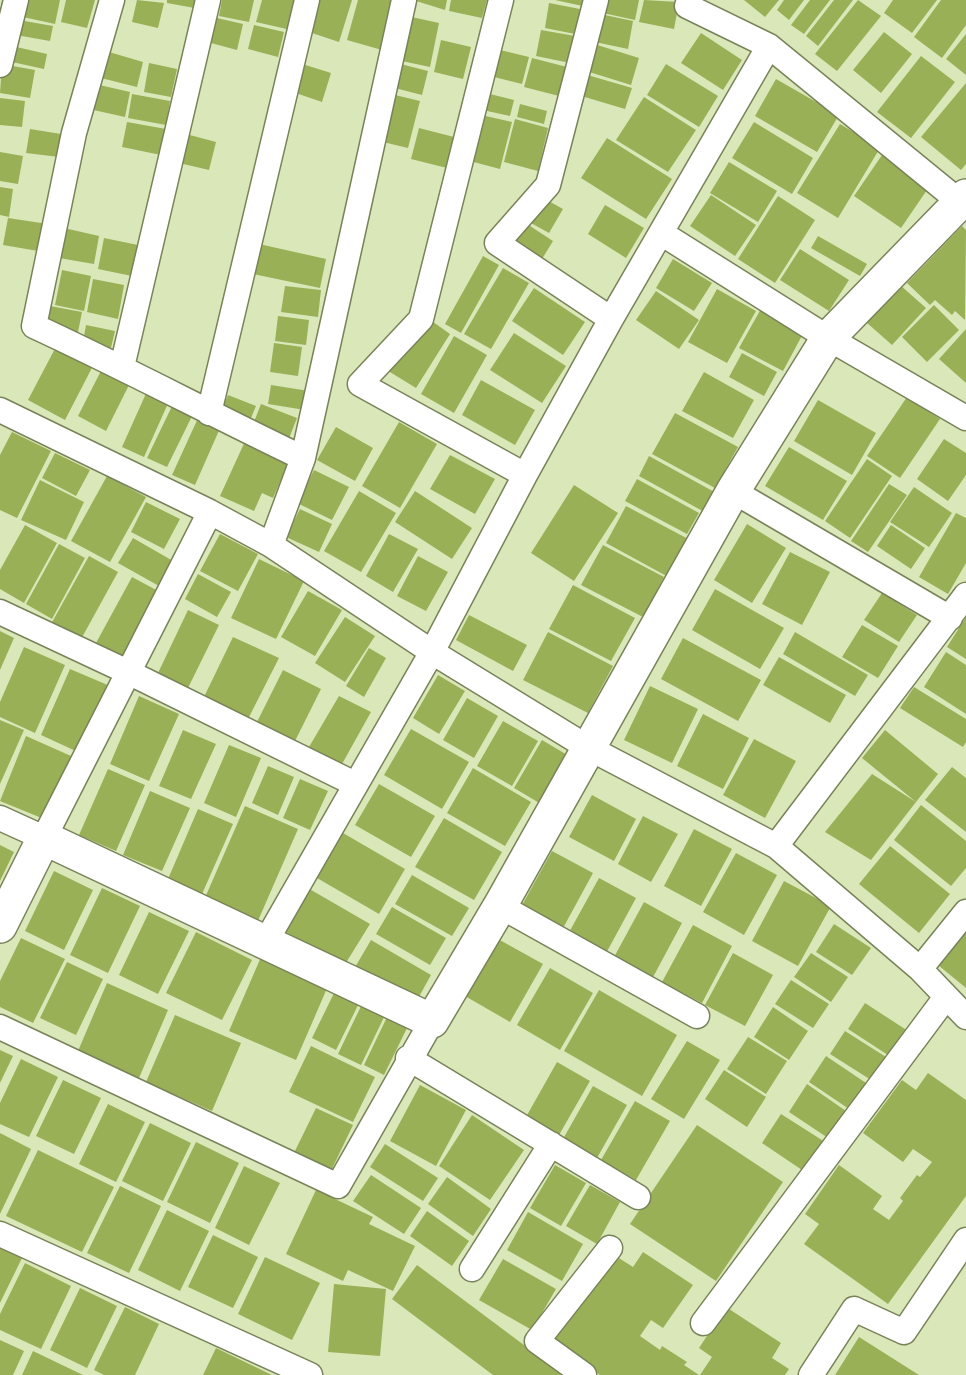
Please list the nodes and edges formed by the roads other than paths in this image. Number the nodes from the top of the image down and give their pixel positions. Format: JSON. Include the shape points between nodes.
{"nodes":[{"id":1,"x":16,"y":0,"type":"edge"},
{"id":2,"x":112,"y":0,"type":"edge"},
{"id":3,"x":208,"y":0,"type":"edge"},
{"id":4,"x":307,"y":0,"type":"edge"},
{"id":5,"x":404,"y":0,"type":"edge"},
{"id":6,"x":501,"y":0,"type":"edge"},
{"id":7,"x":596,"y":0,"type":"edge"},
{"id":8,"x":689,"y":0,"type":"edge"},
{"id":9,"x":769,"y":46,"type":"junction"},
{"id":10,"x":0,"y":64,"type":"edge"},
{"id":11,"x":964,"y":202,"type":"edge"},
{"id":12,"x":661,"y":233,"type":"junction"},
{"id":13,"x":611,"y":319,"type":"junction"},
{"id":14,"x":828,"y":338,"type":"junction"},
{"id":15,"x":122,"y":367,"type":"junction"},
{"id":16,"x":0,"y":410,"type":"edge"},
{"id":17,"x":209,"y":413,"type":"junction"},
{"id":18,"x":966,"y":418,"type":"edge"},
{"id":19,"x":303,"y":458,"type":"junction"},
{"id":20,"x":525,"y":475,"type":"junction"},
{"id":21,"x":733,"y":491,"type":"junction"},
{"id":22,"x":210,"y":512,"type":"junction"},
{"id":23,"x":271,"y":545,"type":"junction"},
{"id":24,"x":966,"y":595,"type":"edge"},
{"id":25,"x":0,"y":612,"type":"edge"},
{"id":26,"x":950,"y":618,"type":"junction"},
{"id":27,"x":432,"y":652,"type":"junction"},
{"id":28,"x":130,"y":672,"type":"junction"},
{"id":29,"x":587,"y":747,"type":"junction"},
{"id":30,"x":355,"y":784,"type":"junction"},
{"id":31,"x":0,"y":818,"type":"edge"},
{"id":32,"x":44,"y":838,"type":"junction"},
{"id":33,"x":776,"y":846,"type":"junction"},
{"id":34,"x":500,"y":906,"type":"junction"},
{"id":35,"x":966,"y":912,"type":"edge"},
{"id":36,"x":0,"y":926,"type":"edge"},
{"id":37,"x":265,"y":943,"type":"junction"},
{"id":38,"x":920,"y":969,"type":"junction"},
{"id":39,"x":946,"y":997,"type":"junction"},
{"id":40,"x":697,"y":1016,"type":"dead end"},
{"id":41,"x":966,"y":1017,"type":"edge"},
{"id":42,"x":432,"y":1021,"type":"junction"},
{"id":43,"x":0,"y":1027,"type":"edge"},
{"id":44,"x":408,"y":1058,"type":"junction"},
{"id":45,"x":551,"y":1144,"type":"junction"},
{"id":46,"x":638,"y":1197,"type":"dead end"},
{"id":47,"x":0,"y":1234,"type":"edge"},
{"id":48,"x":966,"y":1240,"type":"edge"},
{"id":49,"x":610,"y":1248,"type":"dead end"},
{"id":50,"x":472,"y":1269,"type":"dead end"},
{"id":51,"x":704,"y":1323,"type":"dead end"},
{"id":52,"x":310,"y":1375,"type":"edge"},
{"id":53,"x":584,"y":1375,"type":"edge"},
{"id":54,"x":811,"y":1375,"type":"edge"}],
"edges":[{"from":1,"to":10,"type":"street"},
{"from":2,"to":15,"type":"street","via":[[74,133],[34,326]]},
{"from":3,"to":15,"type":"street"},
{"from":4,"to":17,"type":"street"},
{"from":5,"to":19,"type":"street"},
{"from":6,"to":20,"type":"street","via":[[421,319],[360,384]]},
{"from":7,"to":13,"type":"street","via":[[548,185],[497,243]]},
{"from":8,"to":9,"type":"street","via":[[687,6]]},
{"from":9,"to":11,"type":"street"},
{"from":9,"to":12,"type":"street"},
{"from":11,"to":14,"type":"street"},
{"from":12,"to":13,"type":"street"},
{"from":12,"to":14,"type":"street"},
{"from":13,"to":20,"type":"street"},
{"from":14,"to":18,"type":"street"},
{"from":14,"to":21,"type":"street"},
{"from":15,"to":17,"type":"street"},
{"from":16,"to":22,"type":"street"},
{"from":17,"to":19,"type":"street"},
{"from":19,"to":23,"type":"street"},
{"from":20,"to":27,"type":"street"},
{"from":21,"to":26,"type":"street"},
{"from":21,"to":29,"type":"street"},
{"from":22,"to":23,"type":"street"},
{"from":22,"to":28,"type":"street"},
{"from":23,"to":27,"type":"street"},
{"from":24,"to":26,"type":"street"},
{"from":25,"to":28,"type":"street"},
{"from":26,"to":33,"type":"street"},
{"from":27,"to":29,"type":"street"},
{"from":27,"to":30,"type":"street"},
{"from":28,"to":30,"type":"street"},
{"from":28,"to":32,"type":"street"},
{"from":29,"to":33,"type":"street"},
{"from":29,"to":34,"type":"street"},
{"from":30,"to":37,"type":"street"},
{"from":31,"to":32,"type":"street"},
{"from":32,"to":36,"type":"street"},
{"from":32,"to":37,"type":"street"},
{"from":33,"to":38,"type":"street"},
{"from":34,"to":40,"type":"street"},
{"from":34,"to":42,"type":"street"},
{"from":35,"to":38,"type":"street"},
{"from":37,"to":42,"type":"street"},
{"from":38,"to":39,"type":"street"},
{"from":39,"to":41,"type":"street"},
{"from":39,"to":51,"type":"street"},
{"from":42,"to":44,"type":"street"},
{"from":43,"to":44,"type":"street","via":[[338,1186]]},
{"from":44,"to":45,"type":"street"},
{"from":45,"to":46,"type":"street"},
{"from":45,"to":50,"type":"street"},
{"from":47,"to":52,"type":"street"},
{"from":48,"to":54,"type":"street","via":[[904,1332],[854,1309]]},
{"from":49,"to":53,"type":"street","via":[[537,1341]]}]}
